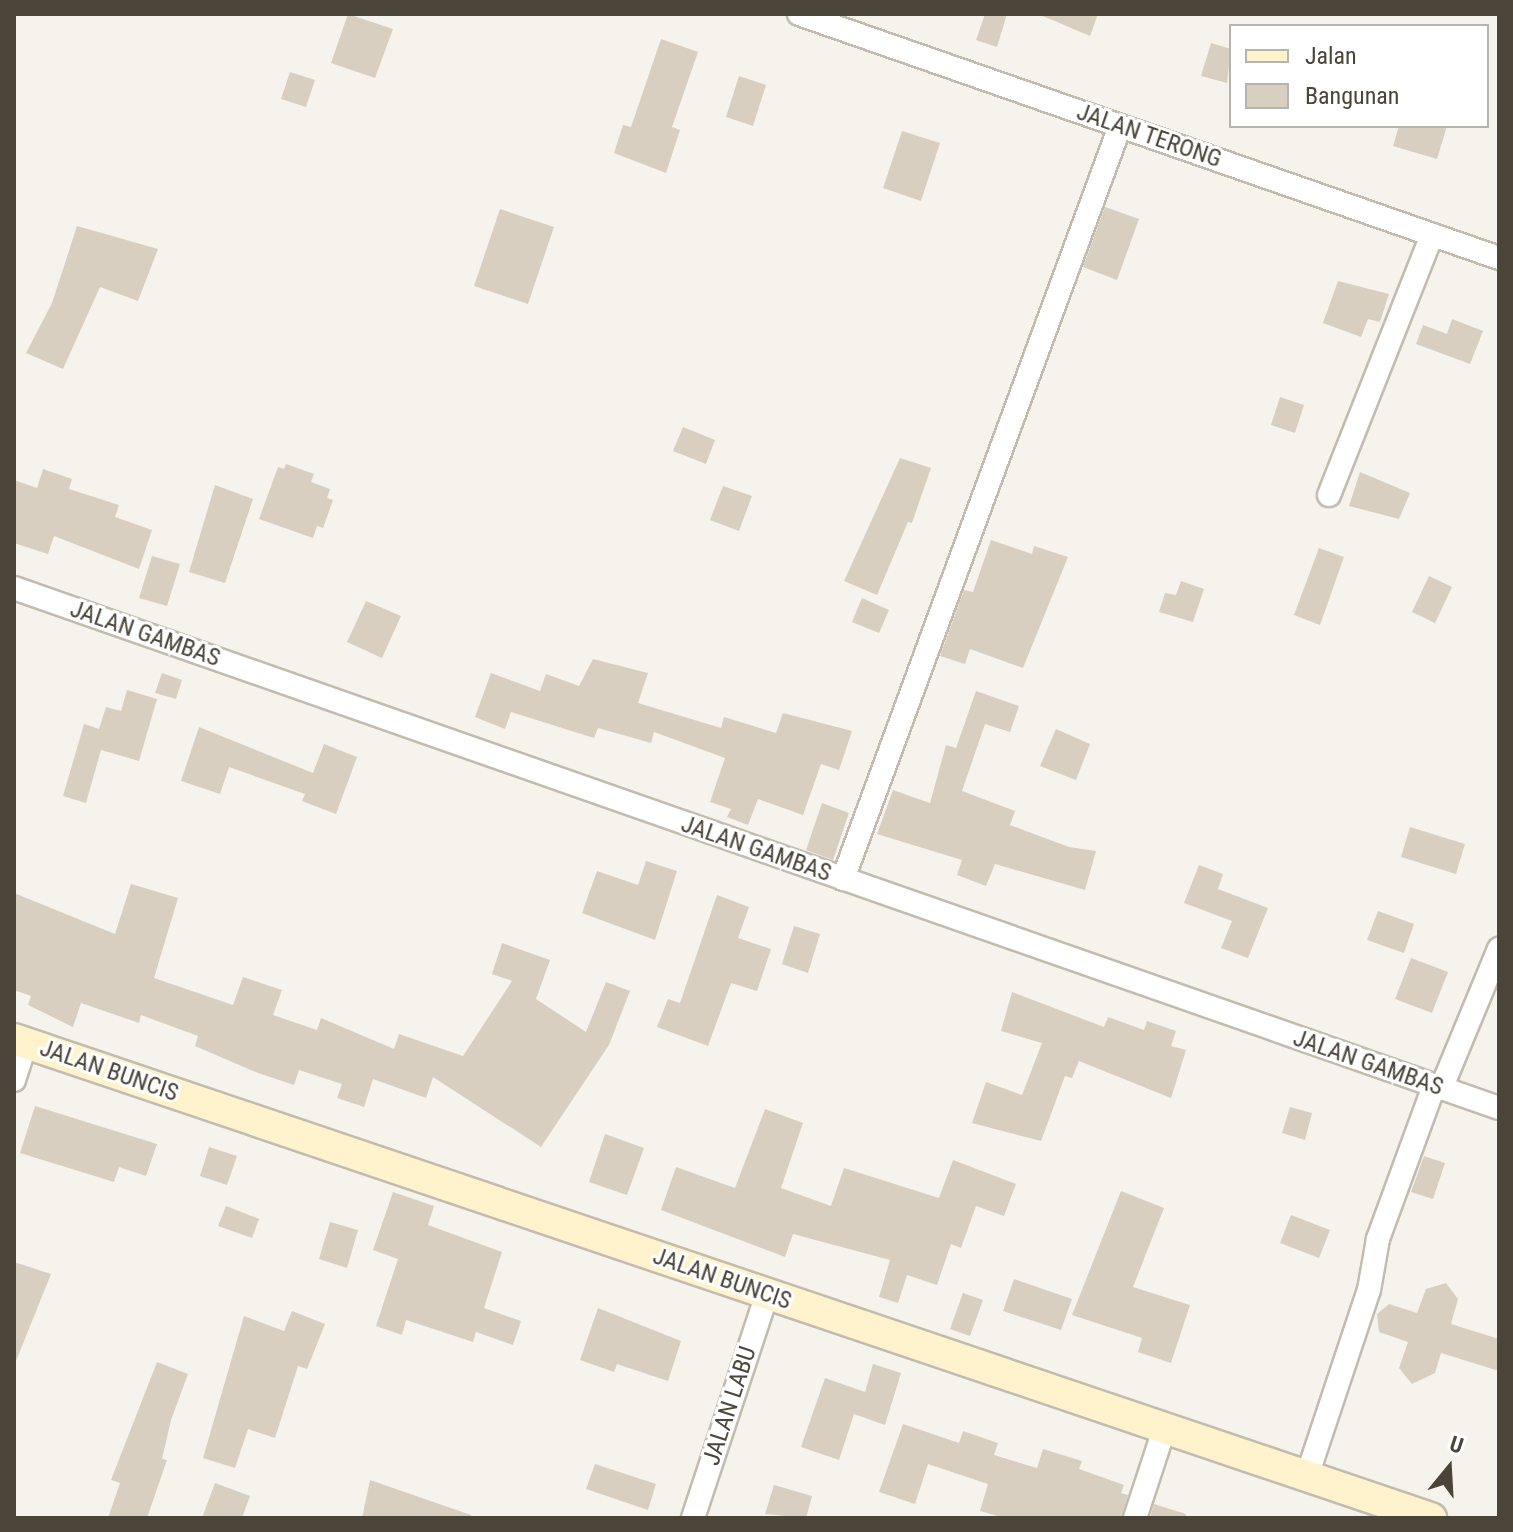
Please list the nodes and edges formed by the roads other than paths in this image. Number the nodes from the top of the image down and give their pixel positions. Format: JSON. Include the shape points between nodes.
{"nodes":[{"id":1,"x":799,"y":14,"type":"edge"},
{"id":2,"x":1120,"y":126,"type":"junction"},
{"id":3,"x":1432,"y":235,"type":"junction"},
{"id":4,"x":1499,"y":258,"type":"edge"},
{"id":5,"x":1329,"y":495,"type":"dead end"},
{"id":6,"x":14,"y":588,"type":"edge"},
{"id":7,"x":843,"y":879,"type":"junction"},
{"id":8,"x":1499,"y":949,"type":"edge"},
{"id":9,"x":20,"y":1041,"type":"edge"},
{"id":10,"x":14,"y":1080,"type":"edge"},
{"id":11,"x":1437,"y":1088,"type":"junction"},
{"id":12,"x":1499,"y":1108,"type":"edge"},
{"id":13,"x":767,"y":1294,"type":"junction"},
{"id":14,"x":1165,"y":1427,"type":"junction"},
{"id":15,"x":1307,"y":1476,"type":"junction"},
{"id":16,"x":693,"y":1518,"type":"edge"},
{"id":17,"x":1135,"y":1518,"type":"edge"},
{"id":18,"x":1431,"y":1518,"type":"edge"}],
"edges":[{"from":1,"to":2,"type":"street","name":"JALAN TERONG"},
{"from":2,"to":3,"type":"street","name":"JALAN TERONG"},
{"from":2,"to":7,"type":"street"},
{"from":3,"to":4,"type":"street","name":"JALAN TERONG"},
{"from":3,"to":5,"type":"street"},
{"from":6,"to":7,"type":"street","name":"JALAN GAMBAS"},
{"from":7,"to":11,"type":"street","name":"JALAN GAMBAS"},
{"from":8,"to":11,"type":"street"},
{"from":9,"to":10,"type":"street"},
{"from":9,"to":13,"type":"street","name":"JALAN BUNCIS"},
{"from":11,"to":12,"type":"street","name":"JALAN GAMBAS"},
{"from":11,"to":15,"type":"street","via":[[1378,1239],[1369,1290]]},
{"from":13,"to":14,"type":"street","name":"JALAN BUNCIS"},
{"from":13,"to":16,"type":"street","name":"JALAN LABU"},
{"from":14,"to":15,"type":"street","name":"JALAN BUNCIS"},
{"from":14,"to":17,"type":"street"},
{"from":15,"to":18,"type":"street","name":"JALAN BUNCIS"}]}
